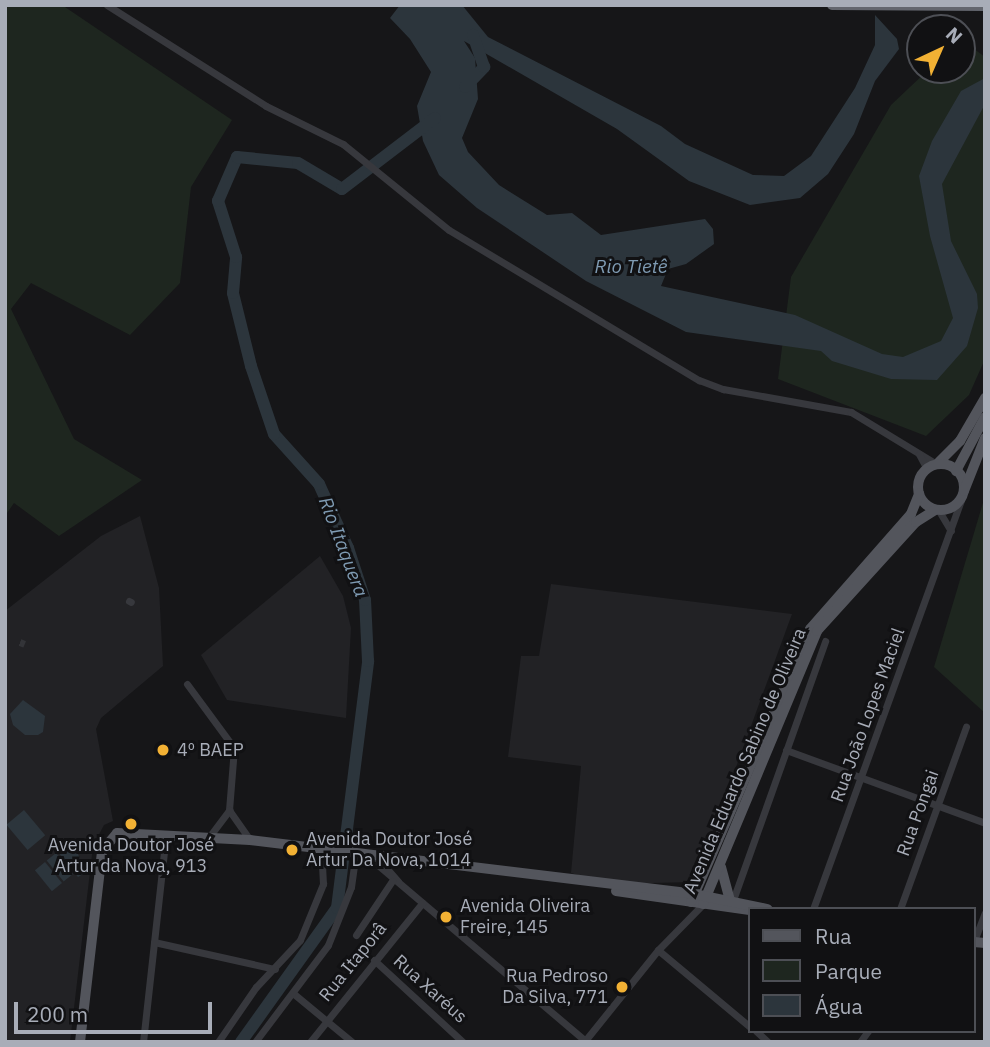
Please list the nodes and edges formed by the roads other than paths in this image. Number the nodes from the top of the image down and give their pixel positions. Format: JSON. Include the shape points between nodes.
{"nodes":[{"id":1,"x":107,"y":5,"type":"edge"},
{"id":2,"x":832,"y":5,"type":"edge"},
{"id":3,"x":985,"y":6,"type":"edge"},
{"id":4,"x":985,"y":398,"type":"edge"},
{"id":5,"x":985,"y":417,"type":"edge"},
{"id":6,"x":985,"y":438,"type":"edge"},
{"id":7,"x":934,"y":464,"type":"junction"},
{"id":8,"x":957,"y":471,"type":"junction"},
{"id":9,"x":919,"y":494,"type":"junction"},
{"id":10,"x":962,"y":496,"type":"junction"},
{"id":11,"x":937,"y":511,"type":"junction"},
{"id":12,"x":952,"y":532,"type":"junction"},
{"id":13,"x":825,"y":641,"type":"dead end"},
{"id":14,"x":187,"y":684,"type":"dead end"},
{"id":15,"x":966,"y":727,"type":"dead end"},
{"id":16,"x":786,"y":750,"type":"junction"},
{"id":17,"x":862,"y":778,"type":"junction"},
{"id":18,"x":937,"y":806,"type":"junction"},
{"id":19,"x":229,"y":810,"type":"junction"},
{"id":20,"x":985,"y":823,"type":"edge"},
{"id":21,"x":166,"y":834,"type":"junction"},
{"id":22,"x":209,"y":837,"type":"junction"},
{"id":23,"x":250,"y":840,"type":"junction"},
{"id":24,"x":325,"y":850,"type":"junction"},
{"id":25,"x":362,"y":854,"type":"junction"},
{"id":26,"x":722,"y":859,"type":"junction"},
{"id":27,"x":704,"y":874,"type":"junction"},
{"id":28,"x":392,"y":881,"type":"junction"},
{"id":29,"x":576,"y":882,"type":"junction"},
{"id":30,"x":402,"y":887,"type":"junction"},
{"id":31,"x":635,"y":887,"type":"junction"},
{"id":32,"x":692,"y":898,"type":"junction"},
{"id":33,"x":705,"y":900,"type":"junction"},
{"id":34,"x":732,"y":900,"type":"junction"},
{"id":35,"x":422,"y":903,"type":"junction"},
{"id":36,"x":759,"y":907,"type":"edge"},
{"id":37,"x":814,"y":907,"type":"edge"},
{"id":38,"x":901,"y":907,"type":"edge"},
{"id":39,"x":748,"y":909,"type":"edge"},
{"id":40,"x":985,"y":913,"type":"edge"},
{"id":41,"x":688,"y":916,"type":"junction"},
{"id":42,"x":356,"y":935,"type":"dead end"},
{"id":43,"x":976,"y":936,"type":"edge"},
{"id":44,"x":154,"y":942,"type":"junction"},
{"id":45,"x":658,"y":950,"type":"junction"},
{"id":46,"x":374,"y":960,"type":"junction"},
{"id":47,"x":275,"y":969,"type":"junction"},
{"id":48,"x":294,"y":994,"type":"junction"},
{"id":49,"x":327,"y":1021,"type":"junction"},
{"id":50,"x":748,"y":1025,"type":"edge"},
{"id":51,"x":585,"y":1041,"type":"edge"},
{"id":52,"x":80,"y":1042,"type":"edge"},
{"id":53,"x":143,"y":1042,"type":"edge"},
{"id":54,"x":218,"y":1042,"type":"edge"},
{"id":55,"x":255,"y":1042,"type":"edge"},
{"id":56,"x":310,"y":1042,"type":"edge"},
{"id":57,"x":352,"y":1042,"type":"edge"},
{"id":58,"x":463,"y":1042,"type":"edge"}],
"edges":[{"from":1,"to":7,"type":"street","via":[[266,106],[357,155],[481,250],[699,380],[723,389],[851,412]]},
{"from":2,"to":3,"type":"highway"},
{"from":4,"to":7,"type":"main road","via":[[960,441]]},
{"from":5,"to":8,"type":"main road"},
{"from":6,"to":10,"type":"main road"},
{"from":7,"to":8,"type":"main road"},
{"from":7,"to":9,"type":"main road","via":[[919,480]]},
{"from":8,"to":10,"type":"main road"},
{"from":9,"to":11,"type":"main road"},
{"from":9,"to":27,"type":"main road","name":"Avenida Eduardo Sabino de Oliveira","via":[[911,514],[810,629]]},
{"from":10,"to":11,"type":"main road"},
{"from":10,"to":12,"type":"street","name":"Rua João Lopes Maciel"},
{"from":11,"to":12,"type":"street"},
{"from":11,"to":26,"type":"main road","name":"Avenida Eduardo Sabino de Oliveira","via":[[916,522],[817,631]]},
{"from":12,"to":17,"type":"street","name":"Rua João Lopes Maciel"},
{"from":13,"to":16,"type":"street"},
{"from":14,"to":19,"type":"street","via":[[234,748]]},
{"from":15,"to":18,"type":"street","name":"Rua Pongai"},
{"from":16,"to":17,"type":"street"},
{"from":16,"to":34,"type":"street"},
{"from":17,"to":18,"type":"street"},
{"from":17,"to":37,"type":"street","name":"Rua João Lopes Maciel"},
{"from":18,"to":20,"type":"street"},
{"from":18,"to":38,"type":"street","name":"Rua Pongai"},
{"from":19,"to":22,"type":"street"},
{"from":19,"to":23,"type":"street"},
{"from":21,"to":22,"type":"main road"},
{"from":21,"to":44,"type":"street"},
{"from":21,"to":52,"type":"main road","via":[[117,833],[103,846]]},
{"from":22,"to":23,"type":"main road"},
{"from":23,"to":24,"type":"main road"},
{"from":24,"to":25,"type":"main road"},
{"from":24,"to":47,"type":"street","via":[[317,904],[300,940]]},
{"from":25,"to":28,"type":"street"},
{"from":25,"to":29,"type":"main road"},
{"from":25,"to":30,"type":"street"},
{"from":25,"to":48,"type":"street","via":[[336,929]]},
{"from":26,"to":33,"type":"main road","name":"Avenida Eduardo Sabino de Oliveira"},
{"from":26,"to":34,"type":"main road","via":[[721,873]]},
{"from":27,"to":31,"type":"main road","via":[[690,885]]},
{"from":27,"to":32,"type":"main road","name":"Avenida Eduardo Sabino de Oliveira"},
{"from":28,"to":30,"type":"street"},
{"from":28,"to":42,"type":"street"},
{"from":29,"to":31,"type":"main road"},
{"from":29,"to":32,"type":"main road"},
{"from":30,"to":35,"type":"street"},
{"from":31,"to":32,"type":"main road"},
{"from":32,"to":33,"type":"main road"},
{"from":32,"to":41,"type":"street","name":"Avenida Eduardo Sabino de Oliveira"},
{"from":33,"to":34,"type":"main road"},
{"from":33,"to":39,"type":"main road"},
{"from":33,"to":41,"type":"street","name":"Avenida Eduardo Sabino de Oliveira"},
{"from":34,"to":36,"type":"main road"},
{"from":35,"to":46,"type":"street","name":"Rua Itaporâ"},
{"from":35,"to":51,"type":"street"},
{"from":40,"to":43,"type":"street"},
{"from":41,"to":45,"type":"street"},
{"from":44,"to":47,"type":"street"},
{"from":44,"to":53,"type":"street"},
{"from":45,"to":50,"type":"street"},
{"from":45,"to":51,"type":"street"},
{"from":46,"to":49,"type":"street","name":"Rua Itaporâ"},
{"from":46,"to":58,"type":"street","name":"Rua Xaréus"},
{"from":47,"to":54,"type":"street"},
{"from":48,"to":49,"type":"street"},
{"from":48,"to":55,"type":"street"},
{"from":49,"to":56,"type":"street","name":"Rua Itaporâ"},
{"from":49,"to":57,"type":"street"}]}
